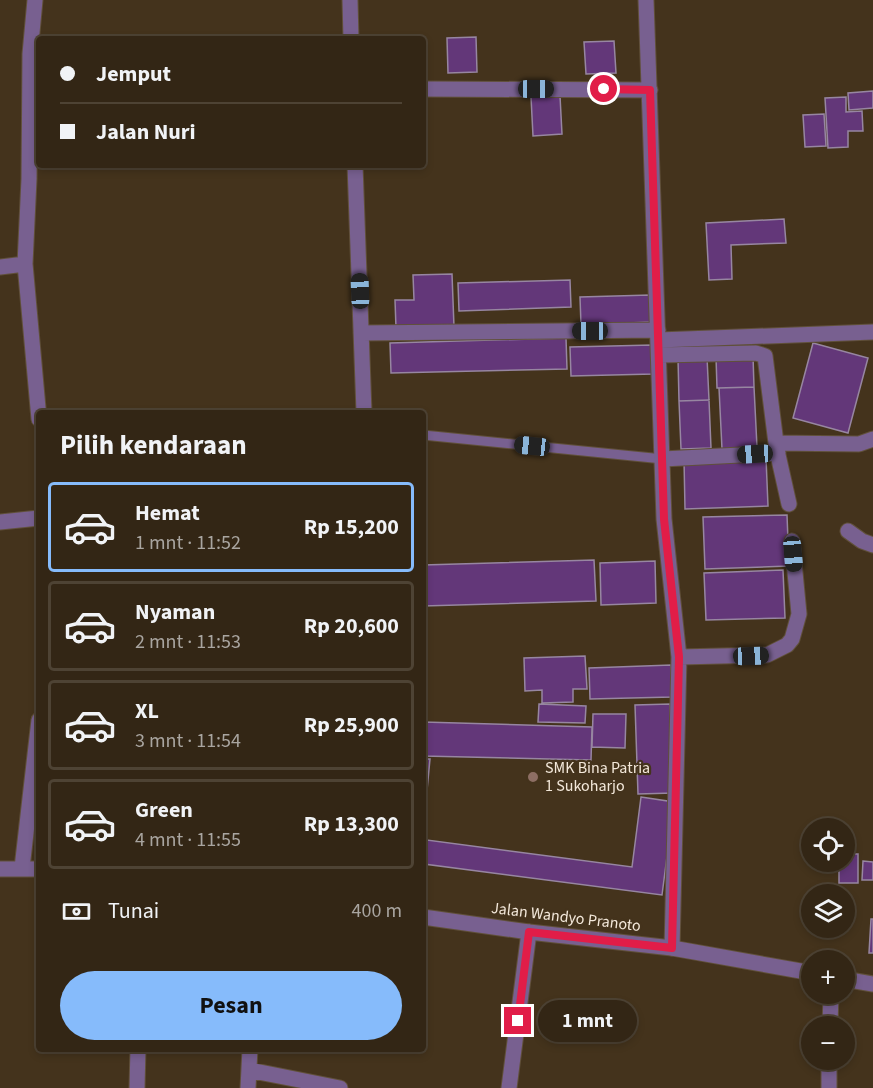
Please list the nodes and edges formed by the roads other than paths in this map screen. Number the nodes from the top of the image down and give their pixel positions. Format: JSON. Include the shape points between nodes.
{"nodes":[{"id":1,"x":35,"y":0,"type":"edge"},
{"id":2,"x":350,"y":0,"type":"edge"},
{"id":3,"x":646,"y":0,"type":"edge"},
{"id":4,"x":351,"y":36,"type":"edge"},
{"id":5,"x":426,"y":89,"type":"edge"},
{"id":6,"x":650,"y":90,"type":"junction"},
{"id":7,"x":355,"y":168,"type":"edge"},
{"id":8,"x":25,"y":264,"type":"junction"},
{"id":9,"x":0,"y":267,"type":"edge"},
{"id":10,"x":873,"y":332,"type":"edge"},
{"id":11,"x":361,"y":333,"type":"junction"},
{"id":12,"x":659,"y":342,"type":"junction"},
{"id":13,"x":38,"y":410,"type":"edge"},
{"id":14,"x":364,"y":410,"type":"edge"},
{"id":15,"x":426,"y":435,"type":"edge"},
{"id":16,"x":873,"y":439,"type":"edge"},
{"id":17,"x":777,"y":448,"type":"junction"},
{"id":18,"x":663,"y":459,"type":"junction"},
{"id":19,"x":789,"y":504,"type":"dead end"},
{"id":20,"x":36,"y":518,"type":"edge"},
{"id":21,"x":0,"y":522,"type":"edge"},
{"id":22,"x":848,"y":531,"type":"dead end"},
{"id":23,"x":792,"y":541,"type":"dead end"},
{"id":24,"x":873,"y":544,"type":"edge"},
{"id":25,"x":679,"y":657,"type":"junction"},
{"id":26,"x":36,"y":746,"type":"edge"},
{"id":27,"x":22,"y":868,"type":"junction"},
{"id":28,"x":0,"y":869,"type":"edge"},
{"id":29,"x":36,"y":869,"type":"edge"},
{"id":30,"x":426,"y":917,"type":"edge"},
{"id":31,"x":529,"y":932,"type":"junction"},
{"id":32,"x":672,"y":948,"type":"junction"},
{"id":33,"x":801,"y":971,"type":"edge"},
{"id":34,"x":855,"y":981,"type":"edge"},
{"id":35,"x":873,"y":984,"type":"edge"},
{"id":36,"x":138,"y":1052,"type":"edge"},
{"id":37,"x":250,"y":1052,"type":"edge"},
{"id":38,"x":249,"y":1070,"type":"junction"},
{"id":39,"x":829,"y":1070,"type":"edge"},
{"id":40,"x":136,"y":1088,"type":"edge"},
{"id":41,"x":248,"y":1088,"type":"edge"},
{"id":42,"x":340,"y":1088,"type":"edge"},
{"id":43,"x":509,"y":1088,"type":"edge"},
{"id":44,"x":829,"y":1088,"type":"edge"}],
"edges":[{"from":1,"to":8,"type":"street"},
{"from":2,"to":4,"type":"street"},
{"from":3,"to":6,"type":"street"},
{"from":5,"to":6,"type":"street"},
{"from":6,"to":12,"type":"street"},
{"from":7,"to":11,"type":"street"},
{"from":8,"to":9,"type":"street"},
{"from":8,"to":13,"type":"street"},
{"from":10,"to":12,"type":"street"},
{"from":11,"to":12,"type":"street"},
{"from":11,"to":14,"type":"street"},
{"from":12,"to":17,"type":"street","via":[[765,356]]},
{"from":12,"to":18,"type":"street"},
{"from":15,"to":18,"type":"lane"},
{"from":16,"to":17,"type":"street","via":[[859,444]]},
{"from":17,"to":18,"type":"street"},
{"from":17,"to":19,"type":"street"},
{"from":18,"to":25,"type":"street","via":[[664,519]]},
{"from":20,"to":21,"type":"street"},
{"from":22,"to":24,"type":"street"},
{"from":23,"to":25,"type":"street","via":[[799,614],[787,645],[767,655]]},
{"from":25,"to":32,"type":"street"},
{"from":26,"to":27,"type":"street"},
{"from":27,"to":28,"type":"street"},
{"from":27,"to":29,"type":"street"},
{"from":30,"to":31,"type":"street","name":"Jalan Wandyo Pranoto"},
{"from":31,"to":32,"type":"street","name":"Jalan Wandyo Pranoto"},
{"from":31,"to":43,"type":"street"},
{"from":32,"to":33,"type":"street","name":"Jalan Wandyo Pranoto"},
{"from":34,"to":35,"type":"street"},
{"from":36,"to":40,"type":"street"},
{"from":37,"to":38,"type":"street"},
{"from":38,"to":41,"type":"street"},
{"from":38,"to":42,"type":"street"},
{"from":39,"to":44,"type":"street"}]}
